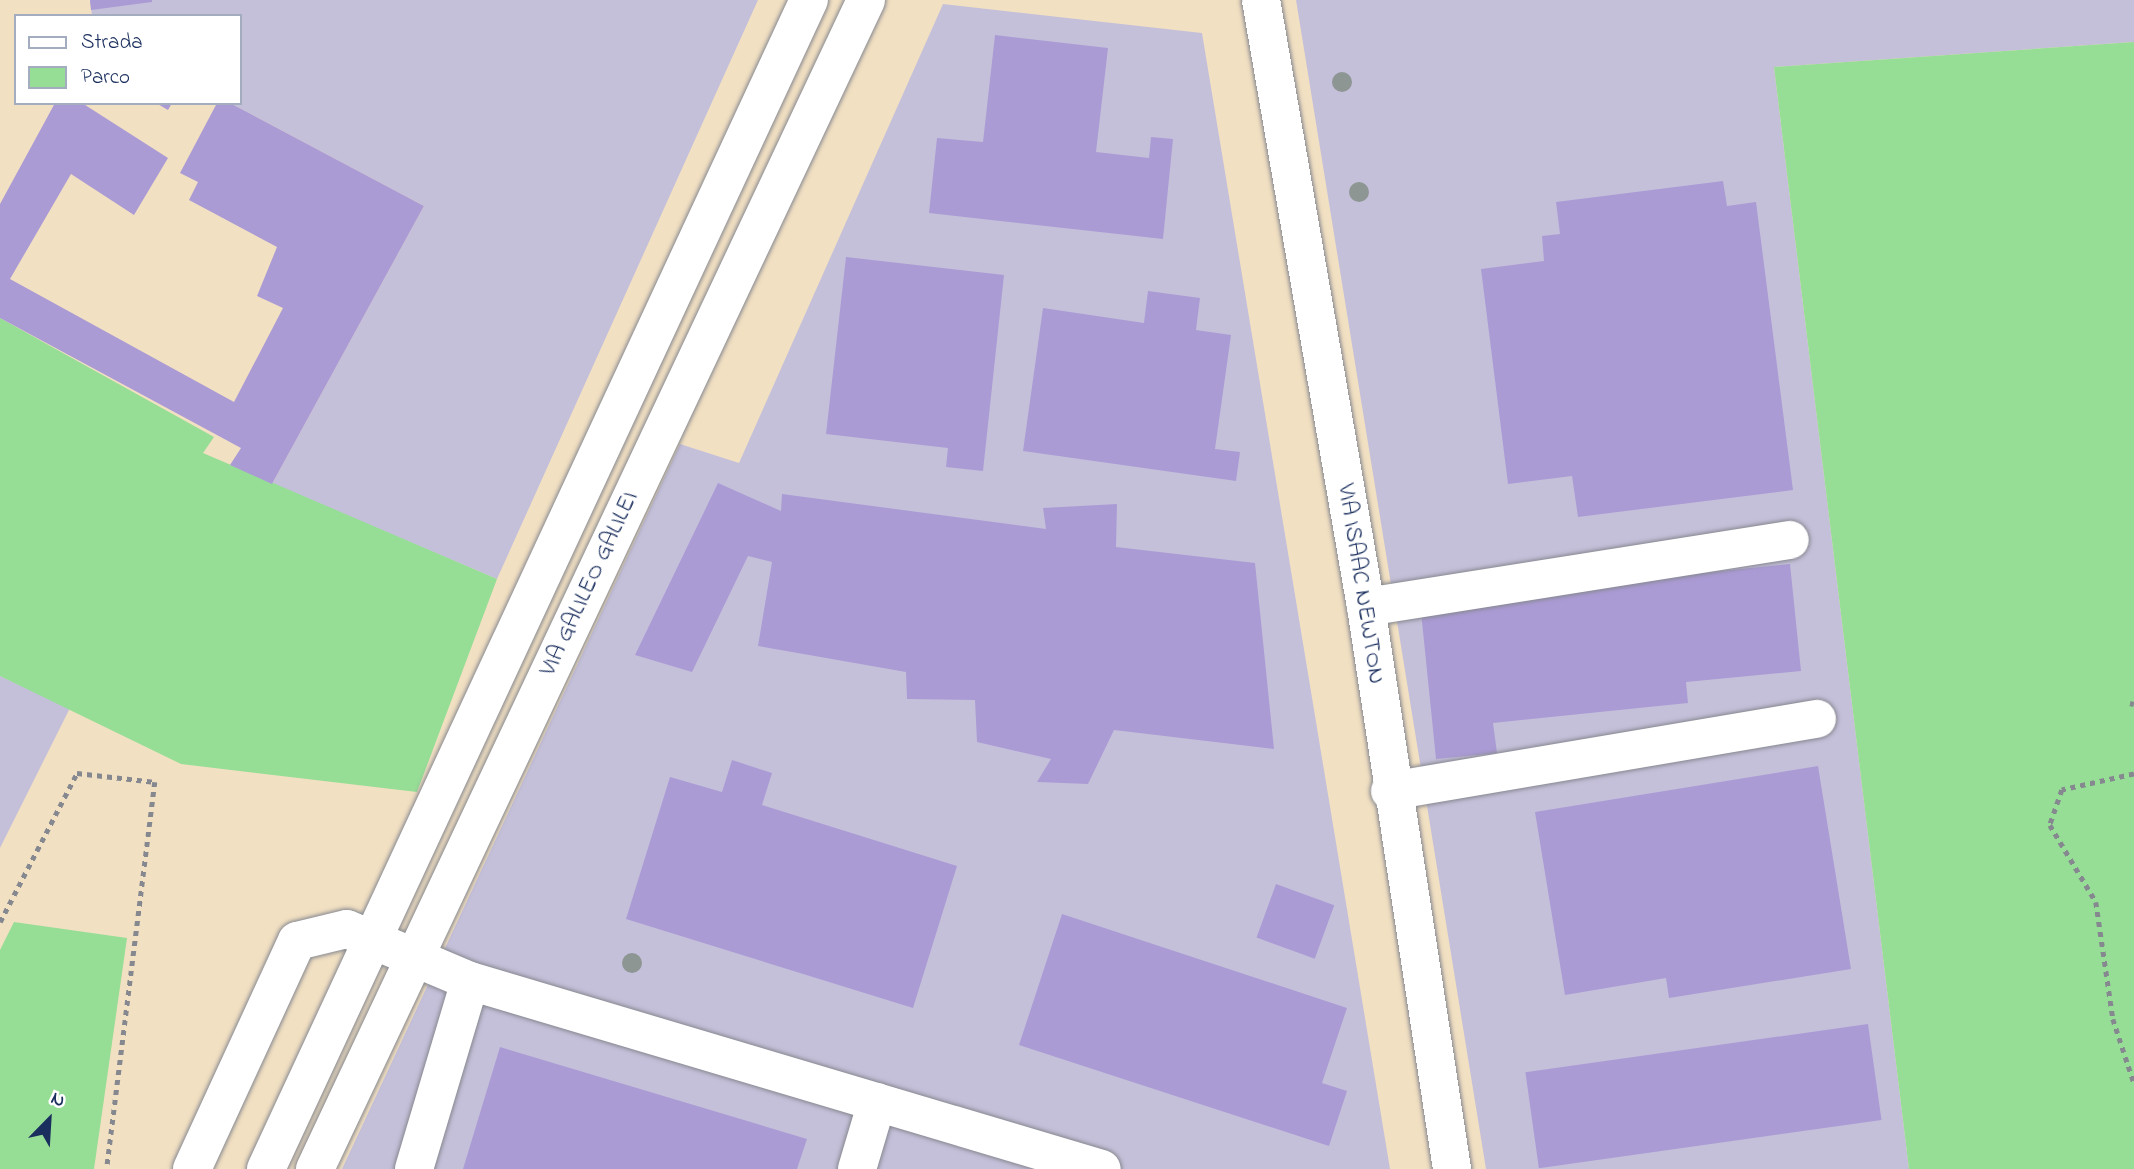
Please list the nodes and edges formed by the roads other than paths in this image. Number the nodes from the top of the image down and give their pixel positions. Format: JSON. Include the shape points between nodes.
{"nodes":[{"id":1,"x":809,"y":0,"type":"edge"},
{"id":2,"x":866,"y":0,"type":"edge"},
{"id":3,"x":1261,"y":0,"type":"edge"},
{"id":4,"x":1790,"y":540,"type":"dead end"},
{"id":5,"x":1366,"y":607,"type":"junction"},
{"id":6,"x":1817,"y":719,"type":"dead end"},
{"id":7,"x":1390,"y":791,"type":"junction"},
{"id":8,"x":373,"y":937,"type":"junction"},
{"id":9,"x":414,"y":957,"type":"junction"},
{"id":10,"x":470,"y":981,"type":"junction"},
{"id":11,"x":877,"y":1102,"type":"junction"},
{"id":12,"x":192,"y":1169,"type":"edge"},
{"id":13,"x":266,"y":1169,"type":"edge"},
{"id":14,"x":315,"y":1169,"type":"edge"},
{"id":15,"x":414,"y":1169,"type":"edge"},
{"id":16,"x":857,"y":1169,"type":"edge"},
{"id":17,"x":1102,"y":1169,"type":"edge"},
{"id":18,"x":1452,"y":1169,"type":"edge"}],
"edges":[{"from":1,"to":8,"type":"street","name":"VIA GALILEO GALILEI"},
{"from":2,"to":9,"type":"street","name":"VIA GALILEO GALILEI"},
{"from":3,"to":5,"type":"street","name":"VIA ISAAC NEWTON"},
{"from":4,"to":5,"type":"street"},
{"from":5,"to":7,"type":"street","name":"VIA ISAAC NEWTON"},
{"from":6,"to":7,"type":"street"},
{"from":7,"to":18,"type":"street","name":"VIA ISAAC NEWTON"},
{"from":8,"to":9,"type":"street"},
{"from":8,"to":12,"type":"street","via":[[347,929],[297,941]]},
{"from":8,"to":13,"type":"street","name":"VIA GALILEO GALILEI"},
{"from":9,"to":10,"type":"street"},
{"from":9,"to":14,"type":"street","name":"VIA GALILEO GALILEI"},
{"from":10,"to":11,"type":"street"},
{"from":10,"to":15,"type":"street"},
{"from":11,"to":16,"type":"street"},
{"from":11,"to":17,"type":"street"}]}
